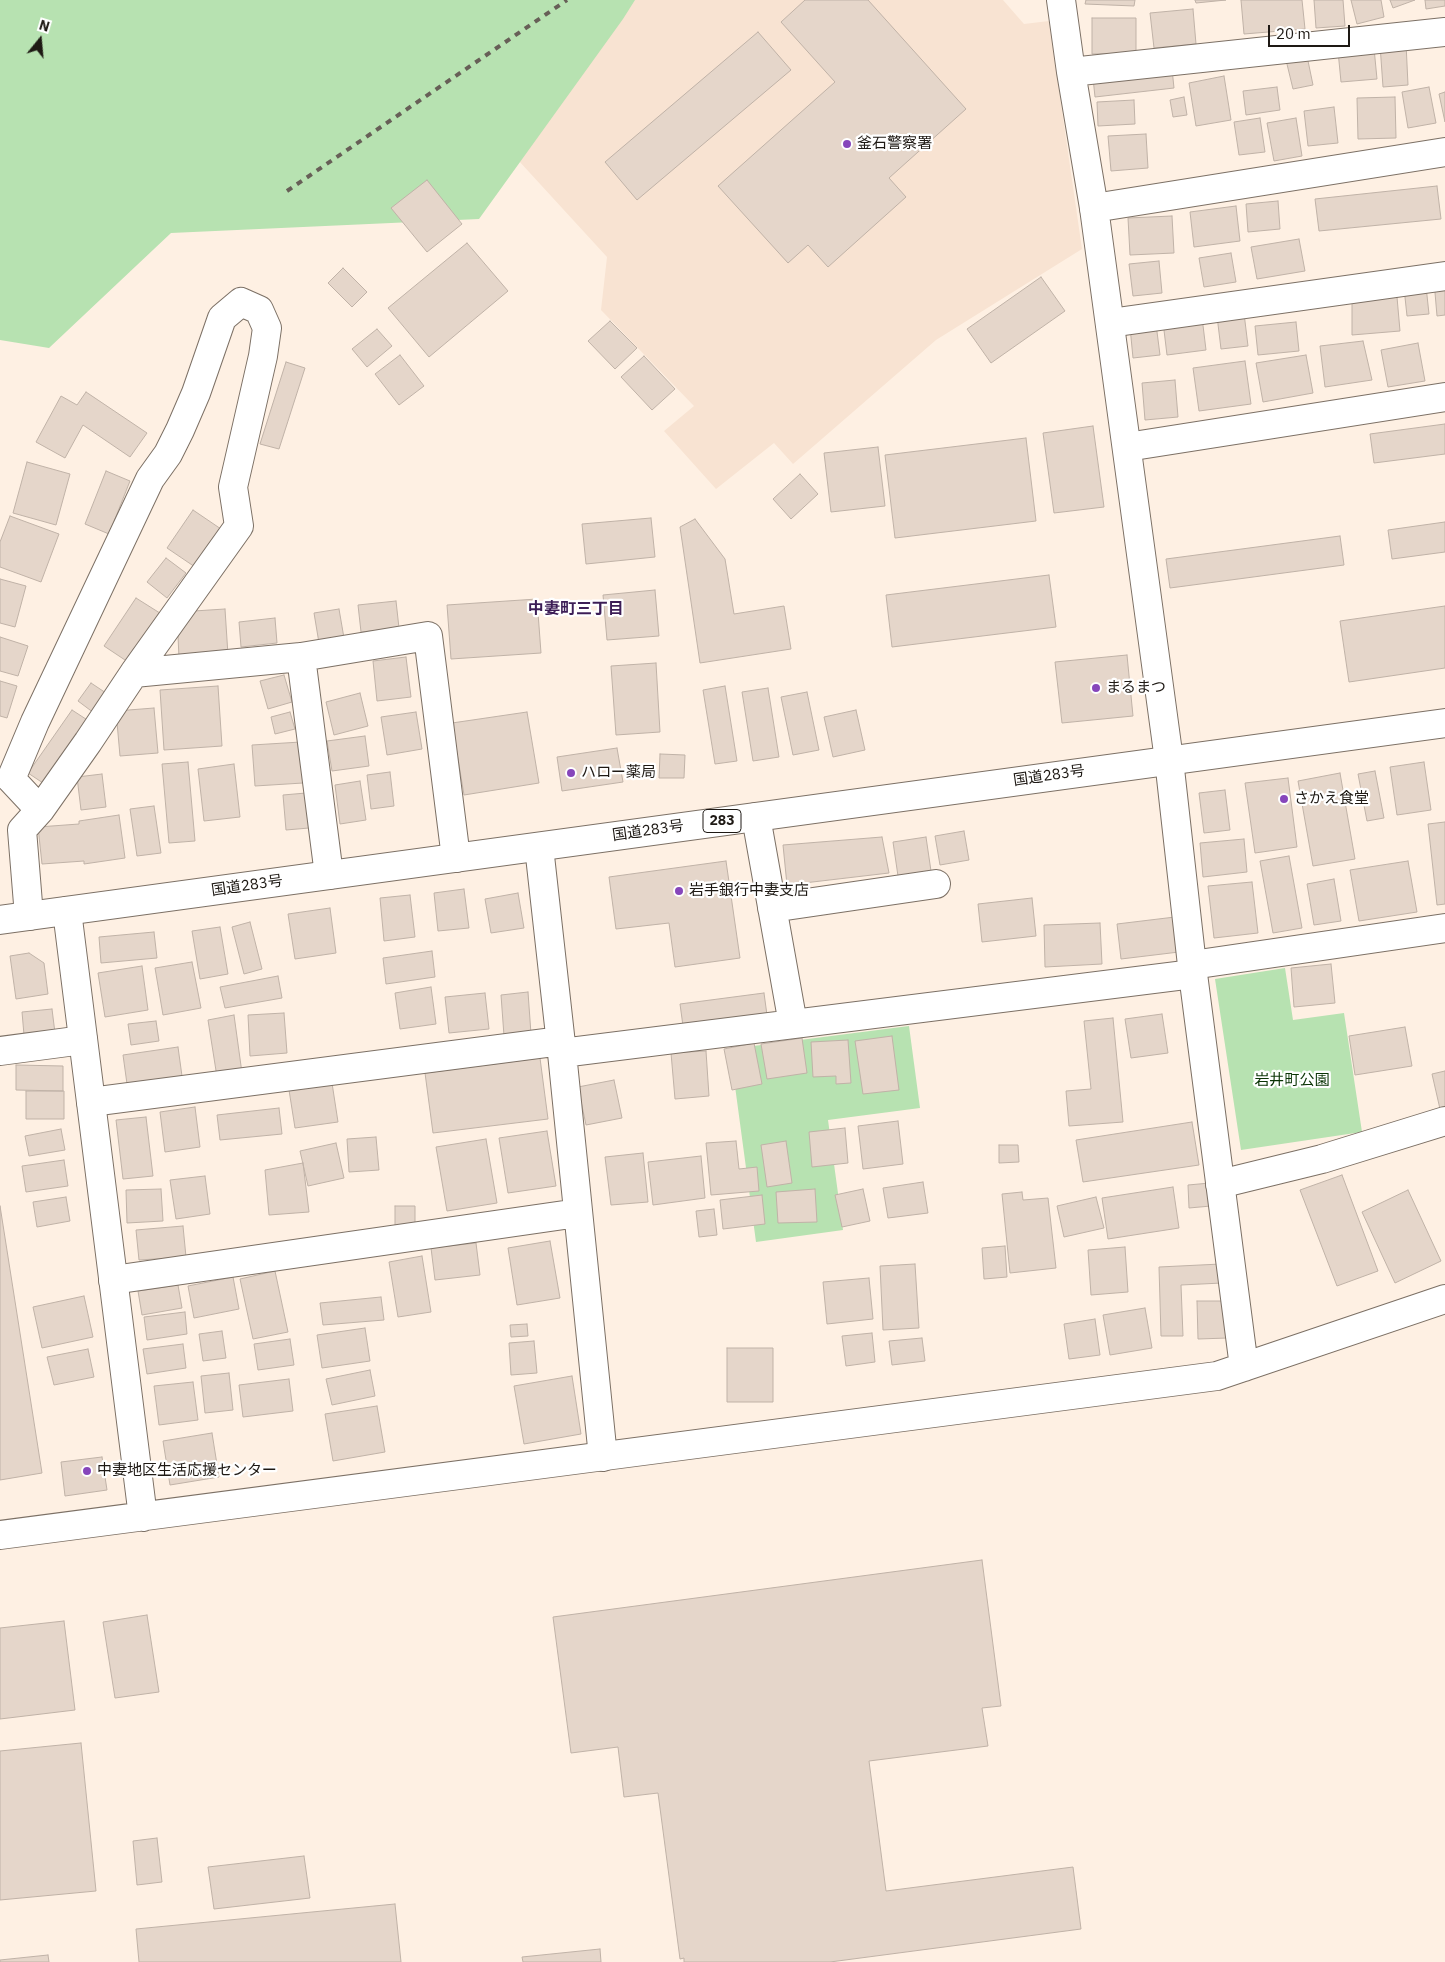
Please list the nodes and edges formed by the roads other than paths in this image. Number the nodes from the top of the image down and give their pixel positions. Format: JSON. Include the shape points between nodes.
{"nodes":[{"id":1,"x":1058,"y":2,"type":"edge"},
{"id":2,"x":1445,"y":32,"type":"edge"},
{"id":3,"x":1071,"y":72,"type":"junction"},
{"id":4,"x":1445,"y":152,"type":"edge"},
{"id":5,"x":1094,"y":208,"type":"junction"},
{"id":6,"x":1445,"y":276,"type":"edge"},
{"id":7,"x":1110,"y":323,"type":"junction"},
{"id":8,"x":1445,"y":397,"type":"edge"},
{"id":9,"x":1127,"y":447,"type":"junction"},
{"id":10,"x":301,"y":657,"type":"junction"},
{"id":11,"x":134,"y":673,"type":"junction"},
{"id":12,"x":1445,"y":723,"type":"edge"},
{"id":13,"x":1169,"y":760,"type":"junction"},
{"id":14,"x":40,"y":810,"type":"junction"},
{"id":15,"x":756,"y":817,"type":"junction"},
{"id":16,"x":538,"y":846,"type":"junction"},
{"id":17,"x":456,"y":858,"type":"junction"},
{"id":18,"x":329,"y":875,"type":"junction"},
{"id":19,"x":936,"y":884,"type":"dead end"},
{"id":20,"x":772,"y":908,"type":"junction"},
{"id":21,"x":67,"y":911,"type":"junction"},
{"id":22,"x":29,"y":916,"type":"junction"},
{"id":23,"x":0,"y":920,"type":"edge"},
{"id":24,"x":1445,"y":928,"type":"edge"},
{"id":25,"x":1192,"y":970,"type":"junction"},
{"id":26,"x":793,"y":1024,"type":"junction"},
{"id":27,"x":83,"y":1040,"type":"junction"},
{"id":28,"x":562,"y":1047,"type":"junction"},
{"id":29,"x":0,"y":1051,"type":"edge"},
{"id":30,"x":91,"y":1102,"type":"junction"},
{"id":31,"x":1445,"y":1121,"type":"edge"},
{"id":32,"x":1220,"y":1184,"type":"junction"},
{"id":33,"x":578,"y":1213,"type":"junction"},
{"id":34,"x":113,"y":1280,"type":"junction"},
{"id":35,"x":1445,"y":1299,"type":"edge"},
{"id":36,"x":1244,"y":1367,"type":"junction"},
{"id":37,"x":602,"y":1457,"type":"junction"},
{"id":38,"x":144,"y":1517,"type":"junction"},
{"id":39,"x":0,"y":1535,"type":"edge"}],
"edges":[{"from":1,"to":3,"type":"main road"},
{"from":2,"to":3,"type":"main road"},
{"from":3,"to":5,"type":"main road"},
{"from":4,"to":5,"type":"main road"},
{"from":5,"to":7,"type":"main road"},
{"from":6,"to":7,"type":"main road"},
{"from":7,"to":9,"type":"main road"},
{"from":8,"to":9,"type":"main road"},
{"from":9,"to":13,"type":"main road"},
{"from":10,"to":11,"type":"main road"},
{"from":10,"to":17,"type":"main road","via":[[428,636]]},
{"from":10,"to":18,"type":"main road"},
{"from":11,"to":14,"type":"main road"},
{"from":11,"to":14,"type":"main road","via":[[239,526],[233,487],[267,328],[259,310],[241,302],[222,318],[180,430],[150,479],[35,722],[11,780]]},
{"from":12,"to":13,"type":"main road","name":"国道283号","number":"283"},
{"from":13,"to":15,"type":"main road","name":"国道283号","number":"283"},
{"from":13,"to":25,"type":"main road"},
{"from":14,"to":22,"type":"main road","via":[[22,830]]},
{"from":15,"to":16,"type":"main road","name":"国道283号","number":"283"},
{"from":15,"to":20,"type":"main road"},
{"from":16,"to":17,"type":"main road","name":"国道283号","number":"283"},
{"from":16,"to":28,"type":"main road"},
{"from":17,"to":18,"type":"main road","name":"国道283号","number":"283"},
{"from":18,"to":21,"type":"main road","name":"国道283号","number":"283"},
{"from":19,"to":20,"type":"main road"},
{"from":20,"to":26,"type":"main road"},
{"from":21,"to":22,"type":"main road","name":"国道283号","number":"283"},
{"from":21,"to":27,"type":"main road"},
{"from":22,"to":23,"type":"main road","name":"国道283号","number":"283"},
{"from":24,"to":25,"type":"main road"},
{"from":25,"to":26,"type":"main road"},
{"from":25,"to":32,"type":"main road"},
{"from":26,"to":28,"type":"main road"},
{"from":27,"to":29,"type":"main road"},
{"from":27,"to":30,"type":"main road"},
{"from":28,"to":30,"type":"main road"},
{"from":28,"to":33,"type":"main road"},
{"from":30,"to":34,"type":"main road"},
{"from":31,"to":32,"type":"main road","via":[[1322,1159]]},
{"from":32,"to":36,"type":"main road"},
{"from":33,"to":34,"type":"main road"},
{"from":33,"to":37,"type":"main road"},
{"from":34,"to":38,"type":"main road"},
{"from":35,"to":36,"type":"main road"},
{"from":36,"to":37,"type":"main road","via":[[1217,1376]]},
{"from":37,"to":38,"type":"main road"},
{"from":38,"to":39,"type":"main road"}]}
